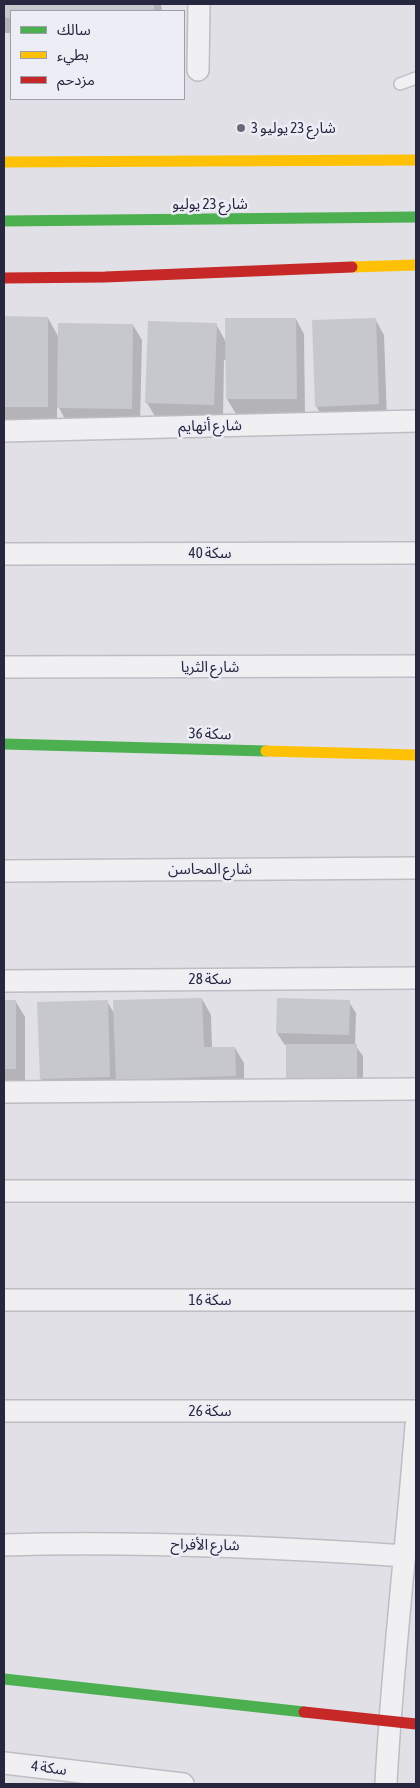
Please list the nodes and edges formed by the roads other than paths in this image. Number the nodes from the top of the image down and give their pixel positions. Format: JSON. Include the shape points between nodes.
{"nodes":[{"id":1,"x":199,"y":4,"type":"edge"},
{"id":2,"x":198,"y":70,"type":"dead end"},
{"id":3,"x":416,"y":78,"type":"edge"},
{"id":4,"x":400,"y":84,"type":"dead end"},
{"id":5,"x":4,"y":149,"type":"edge"},
{"id":6,"x":416,"y":160,"type":"edge"},
{"id":7,"x":4,"y":162,"type":"edge"},
{"id":8,"x":416,"y":217,"type":"edge"},
{"id":9,"x":398,"y":218,"type":"junction"},
{"id":10,"x":4,"y":221,"type":"edge"},
{"id":11,"x":416,"y":227,"type":"edge"},
{"id":12,"x":416,"y":265,"type":"edge"},
{"id":13,"x":4,"y":278,"type":"edge"},
{"id":14,"x":416,"y":421,"type":"edge"},
{"id":15,"x":4,"y":431,"type":"edge"},
{"id":16,"x":416,"y":553,"type":"edge"},
{"id":17,"x":4,"y":554,"type":"edge"},
{"id":18,"x":416,"y":666,"type":"edge"},
{"id":19,"x":4,"y":667,"type":"edge"},
{"id":20,"x":4,"y":744,"type":"edge"},
{"id":21,"x":416,"y":755,"type":"edge"},
{"id":22,"x":416,"y":868,"type":"edge"},
{"id":23,"x":4,"y":871,"type":"edge"},
{"id":24,"x":416,"y":978,"type":"edge"},
{"id":25,"x":4,"y":981,"type":"edge"},
{"id":26,"x":416,"y":1089,"type":"edge"},
{"id":27,"x":4,"y":1092,"type":"edge"},
{"id":28,"x":416,"y":1191,"type":"edge"},
{"id":29,"x":4,"y":1192,"type":"edge"},
{"id":30,"x":4,"y":1300,"type":"edge"},
{"id":31,"x":416,"y":1300,"type":"edge"},
{"id":32,"x":4,"y":1411,"type":"edge"},
{"id":33,"x":416,"y":1411,"type":"edge"},
{"id":34,"x":416,"y":1425,"type":"edge"},
{"id":35,"x":413,"y":1520,"type":"edge"},
{"id":36,"x":4,"y":1544,"type":"edge"},
{"id":37,"x":405,"y":1556,"type":"junction"},
{"id":38,"x":408,"y":1628,"type":"edge"},
{"id":39,"x":4,"y":1679,"type":"edge"},
{"id":40,"x":389,"y":1722,"type":"junction"},
{"id":41,"x":416,"y":1724,"type":"edge"},
{"id":42,"x":4,"y":1763,"type":"edge"},
{"id":43,"x":183,"y":1784,"type":"edge"},
{"id":44,"x":386,"y":1784,"type":"edge"}],
"edges":[{"from":1,"to":2,"type":"street"},
{"from":3,"to":4,"type":"lane"},
{"from":5,"to":7,"type":"street"},
{"from":6,"to":7,"type":"street"},
{"from":8,"to":9,"type":"street","name":"شارع 23 يوليو"},
{"from":9,"to":10,"type":"street","name":"شارع 23 يوليو"},
{"from":9,"to":11,"type":"street"},
{"from":12,"to":13,"type":"street"},
{"from":14,"to":15,"type":"street","name":"شارع أنهايم"},
{"from":16,"to":17,"type":"street","name":"سكة 40"},
{"from":18,"to":19,"type":"street","name":"شارع الثريا"},
{"from":20,"to":21,"type":"street","name":"سكة 36"},
{"from":22,"to":23,"type":"street","name":"شارع المحاسن"},
{"from":24,"to":25,"type":"street","name":"سكة 28"},
{"from":26,"to":27,"type":"street"},
{"from":28,"to":29,"type":"street"},
{"from":30,"to":31,"type":"street","name":"سكة 16"},
{"from":32,"to":33,"type":"street","name":"سكة 26"},
{"from":34,"to":35,"type":"street"},
{"from":35,"to":37,"type":"street"},
{"from":36,"to":37,"type":"street","name":"شارع الأفراح","via":[[253,1546]]},
{"from":37,"to":38,"type":"street"},
{"from":38,"to":40,"type":"street"},
{"from":39,"to":40,"type":"street"},
{"from":40,"to":41,"type":"street"},
{"from":40,"to":44,"type":"street"},
{"from":42,"to":43,"type":"street","name":"سكة 4"}]}
